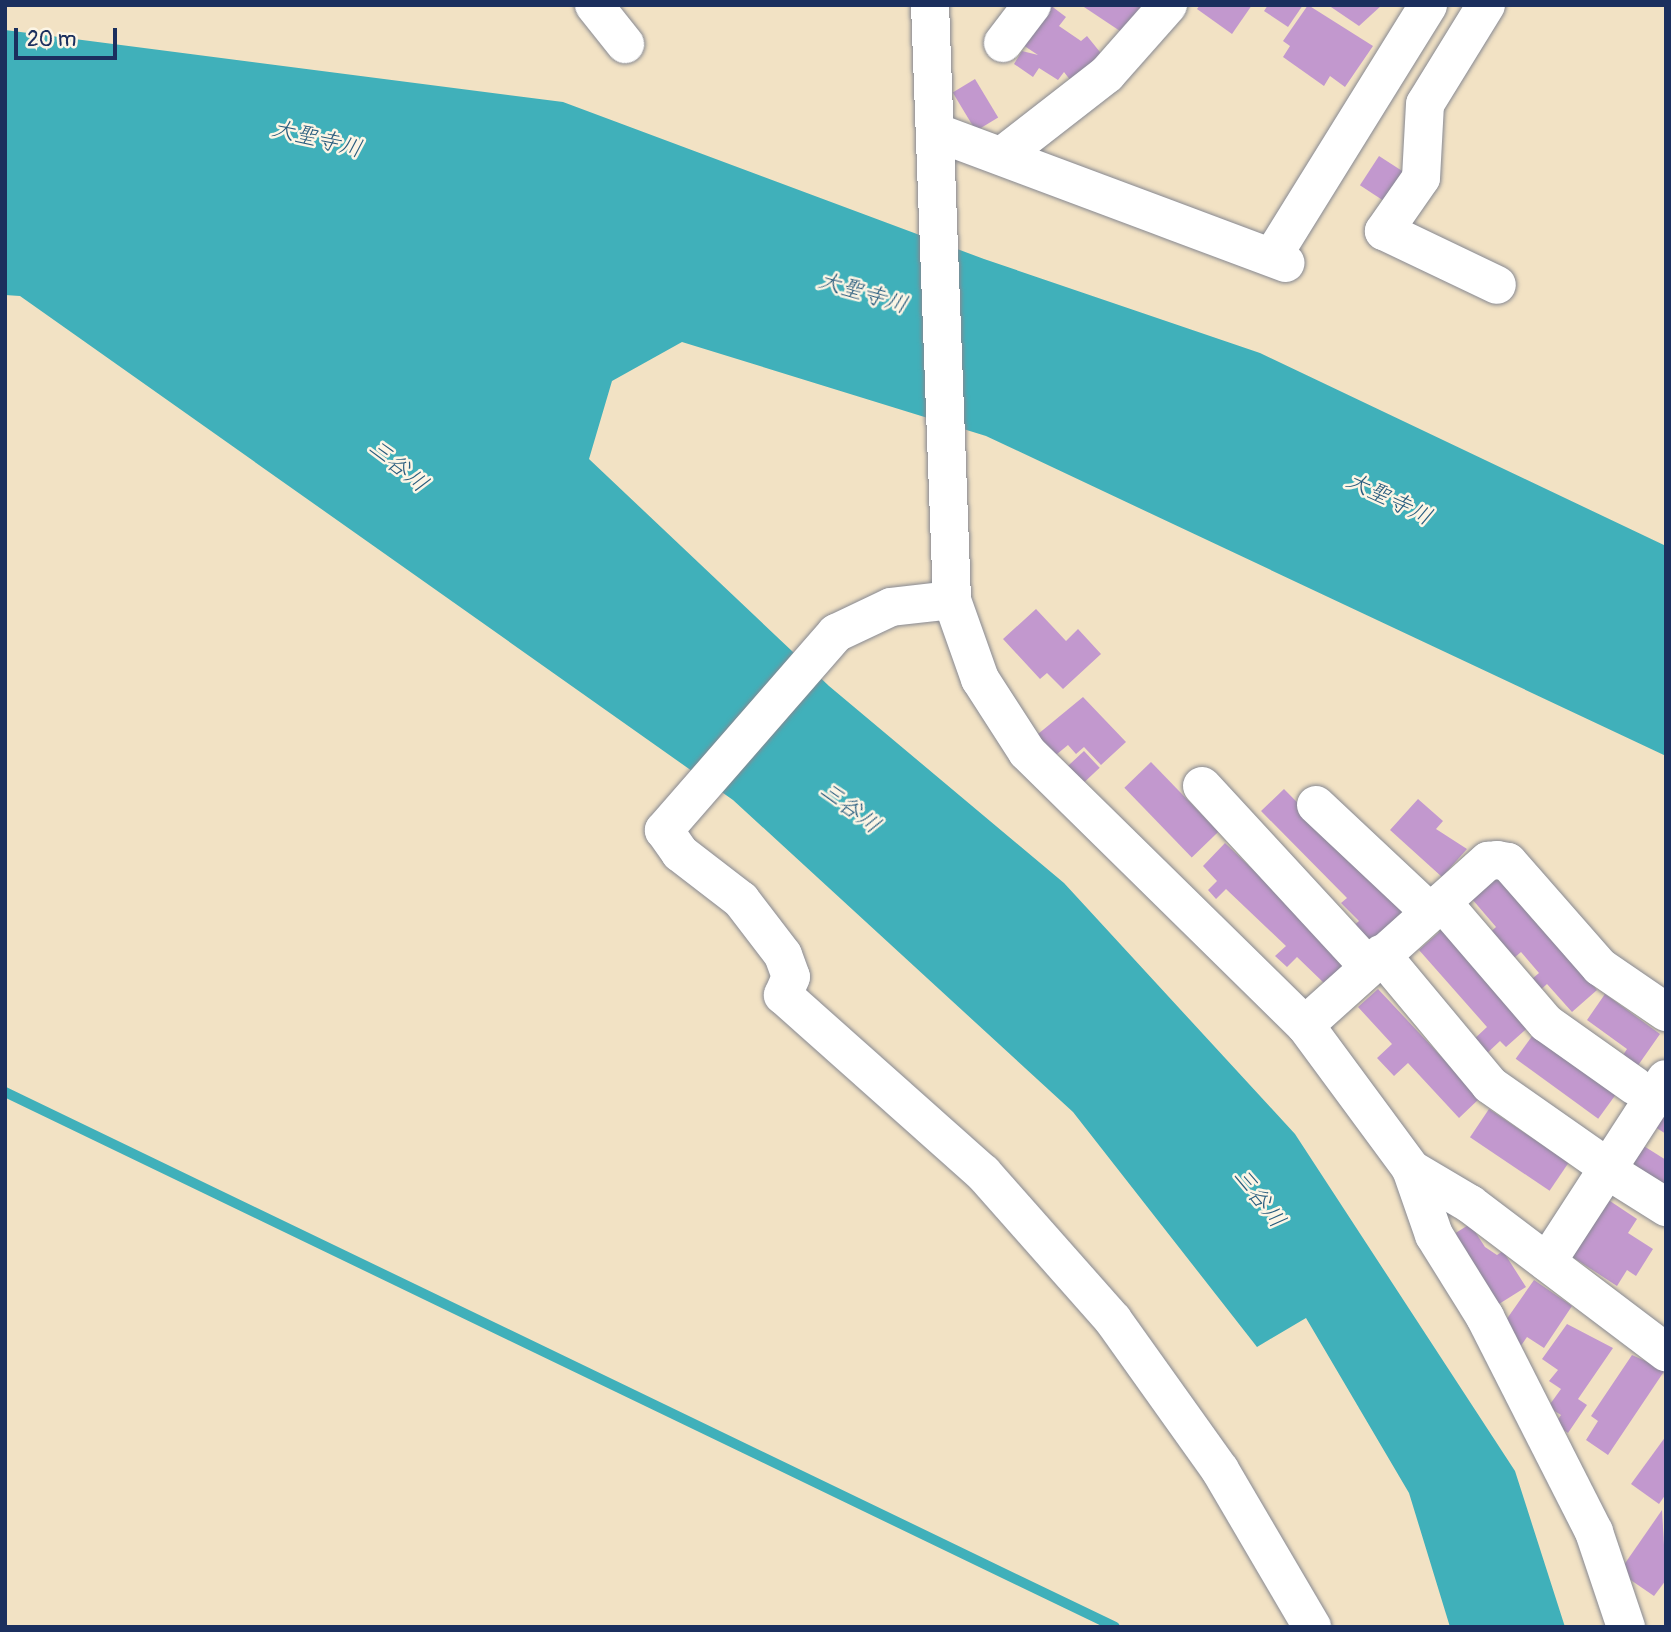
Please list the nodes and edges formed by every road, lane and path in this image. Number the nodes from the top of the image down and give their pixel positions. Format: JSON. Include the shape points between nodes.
{"nodes":[{"id":1,"x":594,"y":5,"type":"edge"},
{"id":2,"x":930,"y":5,"type":"edge"},
{"id":3,"x":1032,"y":5,"type":"edge"},
{"id":4,"x":1168,"y":5,"type":"edge"},
{"id":5,"x":1429,"y":5,"type":"edge"},
{"id":6,"x":1486,"y":5,"type":"edge"},
{"id":7,"x":1003,"y":43,"type":"dead end"},
{"id":8,"x":625,"y":44,"type":"dead end"},
{"id":9,"x":938,"y":133,"type":"junction"},
{"id":10,"x":1003,"y":155,"type":"junction"},
{"id":11,"x":1497,"y":285,"type":"dead end"},
{"id":12,"x":952,"y":600,"type":"junction"},
{"id":13,"x":1202,"y":786,"type":"dead end"},
{"id":14,"x":1316,"y":805,"type":"dead end"},
{"id":15,"x":1436,"y":907,"type":"junction"},
{"id":16,"x":1375,"y":960,"type":"junction"},
{"id":17,"x":1666,"y":1012,"type":"edge"},
{"id":18,"x":1305,"y":1025,"type":"junction"},
{"id":19,"x":1650,"y":1082,"type":"edge"},
{"id":20,"x":1600,"y":1163,"type":"junction"},
{"id":21,"x":1411,"y":1169,"type":"junction"},
{"id":22,"x":1666,"y":1207,"type":"edge"},
{"id":23,"x":1547,"y":1262,"type":"junction"},
{"id":24,"x":1666,"y":1352,"type":"edge"},
{"id":25,"x":1312,"y":1627,"type":"edge"},
{"id":26,"x":1626,"y":1627,"type":"edge"}],
"edges":[{"from":1,"to":8,"type":"street"},
{"from":2,"to":9,"type":"street"},
{"from":3,"to":7,"type":"street"},
{"from":4,"to":10,"type":"street","via":[[1107,74]]},
{"from":5,"to":10,"type":"street","via":[[1279,260]]},
{"from":6,"to":11,"type":"street","via":[[1425,104],[1421,178],[1384,231]]},
{"from":9,"to":10,"type":"street"},
{"from":9,"to":12,"type":"street"},
{"from":12,"to":18,"type":"street","via":[[985,688],[1027,752]]},
{"from":12,"to":25,"type":"street","via":[[863,616],[836,633],[664,830],[680,853],[741,900],[783,955],[791,977],[783,995],[983,1173],[1113,1320],[1220,1471]]},
{"from":13,"to":16,"type":"street"},
{"from":14,"to":15,"type":"street"},
{"from":15,"to":16,"type":"street"},
{"from":15,"to":17,"type":"street","via":[[1488,860],[1508,862],[1600,968]]},
{"from":15,"to":19,"type":"street","via":[[1546,1023]]},
{"from":16,"to":18,"type":"street"},
{"from":16,"to":20,"type":"street","via":[[1490,1085]]},
{"from":18,"to":21,"type":"street"},
{"from":19,"to":20,"type":"street"},
{"from":20,"to":22,"type":"street"},
{"from":20,"to":23,"type":"street"},
{"from":21,"to":23,"type":"street"},
{"from":21,"to":26,"type":"street","via":[[1434,1235],[1485,1317],[1588,1520]]},
{"from":23,"to":24,"type":"street"}]}
